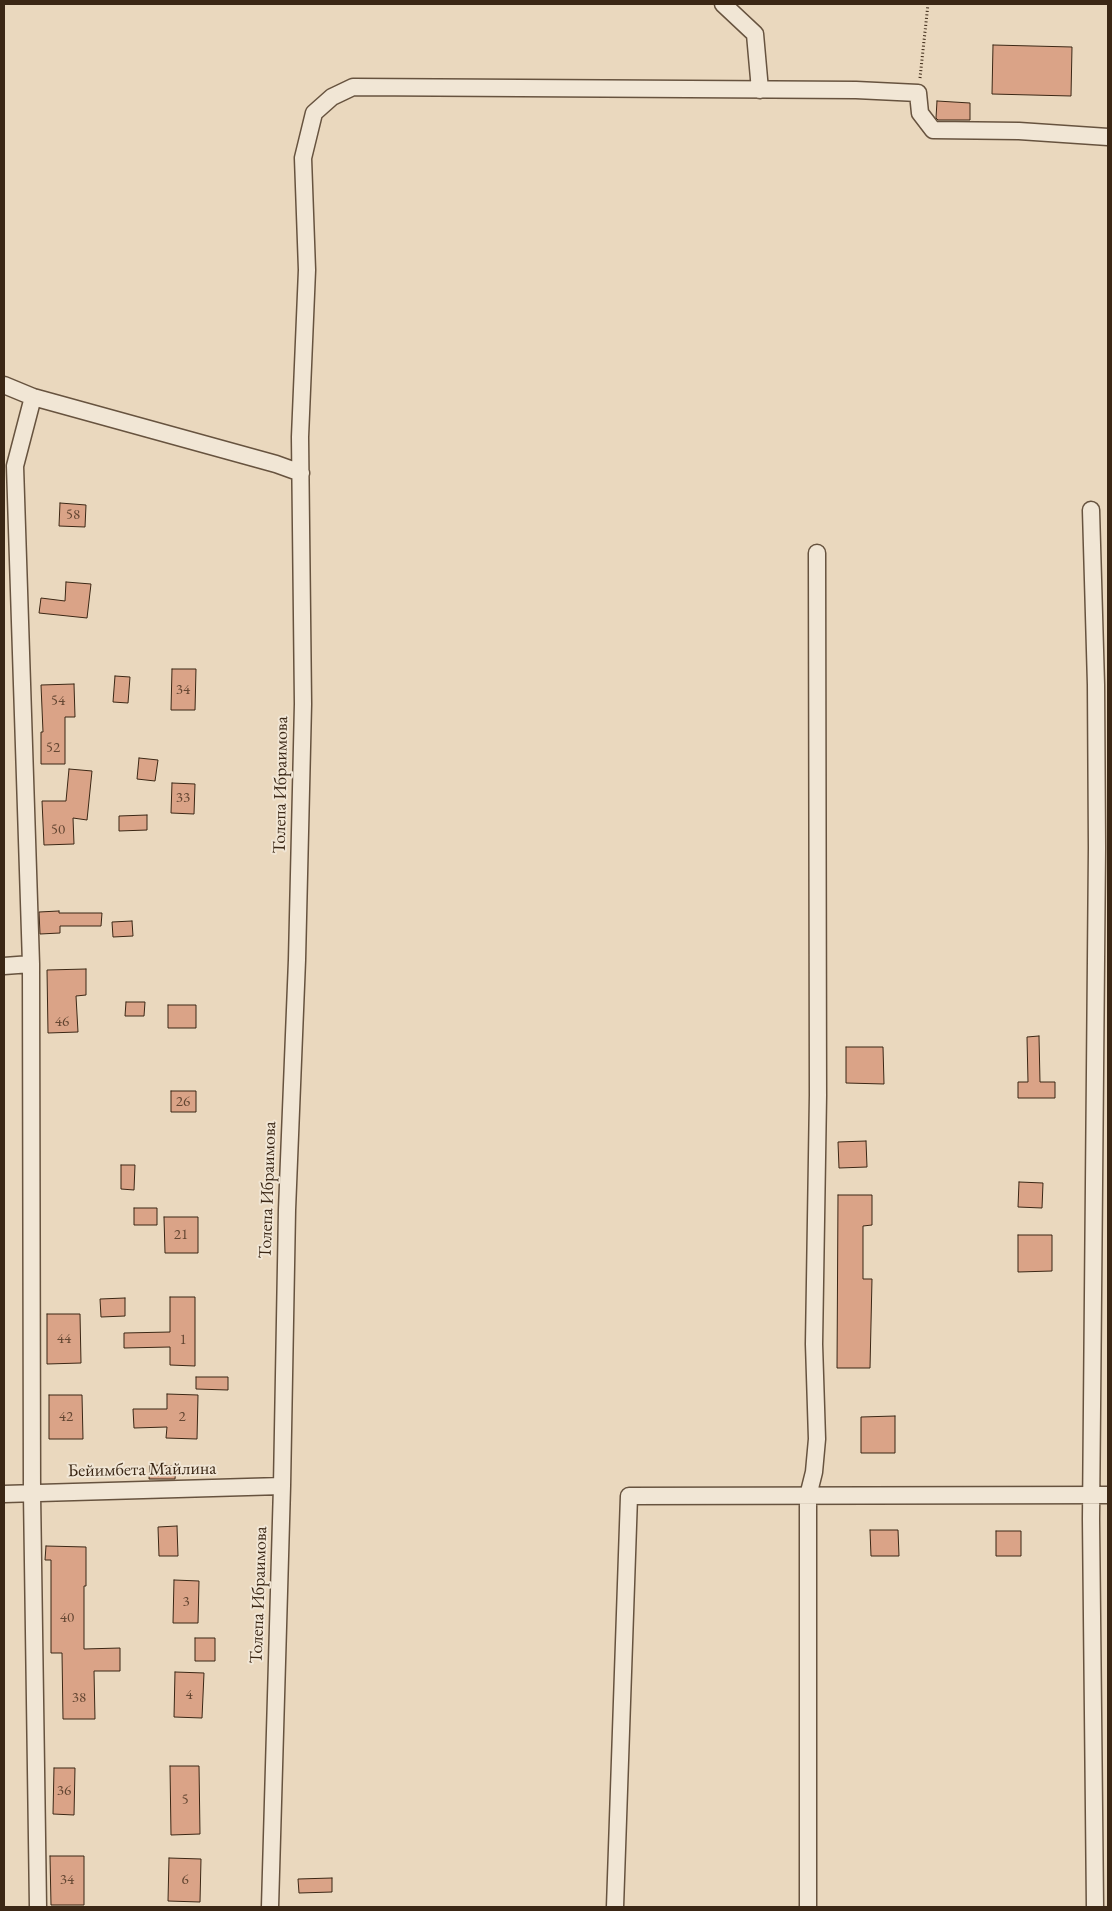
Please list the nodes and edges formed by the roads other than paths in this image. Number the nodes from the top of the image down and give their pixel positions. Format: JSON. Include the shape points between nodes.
{"nodes":[{"id":1,"x":724,"y":4,"type":"edge"},
{"id":2,"x":760,"y":90,"type":"junction"},
{"id":3,"x":1108,"y":137,"type":"edge"},
{"id":4,"x":4,"y":385,"type":"edge"},
{"id":5,"x":33,"y":398,"type":"junction"},
{"id":6,"x":301,"y":452,"type":"junction"},
{"id":7,"x":276,"y":464,"type":"junction"},
{"id":8,"x":302,"y":473,"type":"junction"},
{"id":9,"x":1092,"y":510,"type":"dead end"},
{"id":10,"x":817,"y":553,"type":"dead end"},
{"id":11,"x":31,"y":964,"type":"junction"},
{"id":12,"x":4,"y":966,"type":"edge"},
{"id":13,"x":282,"y":1486,"type":"junction"},
{"id":14,"x":32,"y":1493,"type":"junction"},
{"id":15,"x":4,"y":1494,"type":"edge"},
{"id":16,"x":1108,"y":1495,"type":"edge"},
{"id":17,"x":808,"y":1496,"type":"junction"},
{"id":18,"x":1092,"y":1496,"type":"junction"},
{"id":19,"x":38,"y":1907,"type":"edge"},
{"id":20,"x":270,"y":1907,"type":"edge"},
{"id":21,"x":615,"y":1907,"type":"edge"},
{"id":22,"x":808,"y":1907,"type":"edge"},
{"id":23,"x":1095,"y":1907,"type":"edge"}],
"edges":[{"from":1,"to":2,"type":"street","via":[[755,34]]},
{"from":2,"to":3,"type":"street","name":"Толепа Ибраимова","via":[[918,93],[920,113],[933,130]]},
{"from":2,"to":6,"type":"street","name":"Толепа Ибраимова","via":[[378,86],[353,87],[332,96],[314,113],[303,158],[307,270]]},
{"from":4,"to":5,"type":"street"},
{"from":5,"to":7,"type":"street"},
{"from":5,"to":11,"type":"street","via":[[15,466]]},
{"from":6,"to":7,"type":"street"},
{"from":6,"to":8,"type":"street","name":"Толепа Ибраимова"},
{"from":7,"to":8,"type":"street"},
{"from":8,"to":13,"type":"street","name":"Толепа Ибраимова","via":[[303,704]]},
{"from":9,"to":18,"type":"street","via":[[1097,848]]},
{"from":10,"to":17,"type":"street","via":[[818,1095],[814,1344],[817,1439]]},
{"from":11,"to":12,"type":"street"},
{"from":11,"to":14,"type":"street"},
{"from":13,"to":14,"type":"street","name":"Бейимбета Майлина"},
{"from":13,"to":20,"type":"street","name":"Толепа Ибраимова"},
{"from":14,"to":15,"type":"street","name":"Бейимбета Майлина"},
{"from":14,"to":19,"type":"street"},
{"from":16,"to":18,"type":"street"},
{"from":17,"to":18,"type":"street"},
{"from":17,"to":21,"type":"street","via":[[629,1496]]},
{"from":17,"to":22,"type":"street"},
{"from":18,"to":23,"type":"street"}]}
